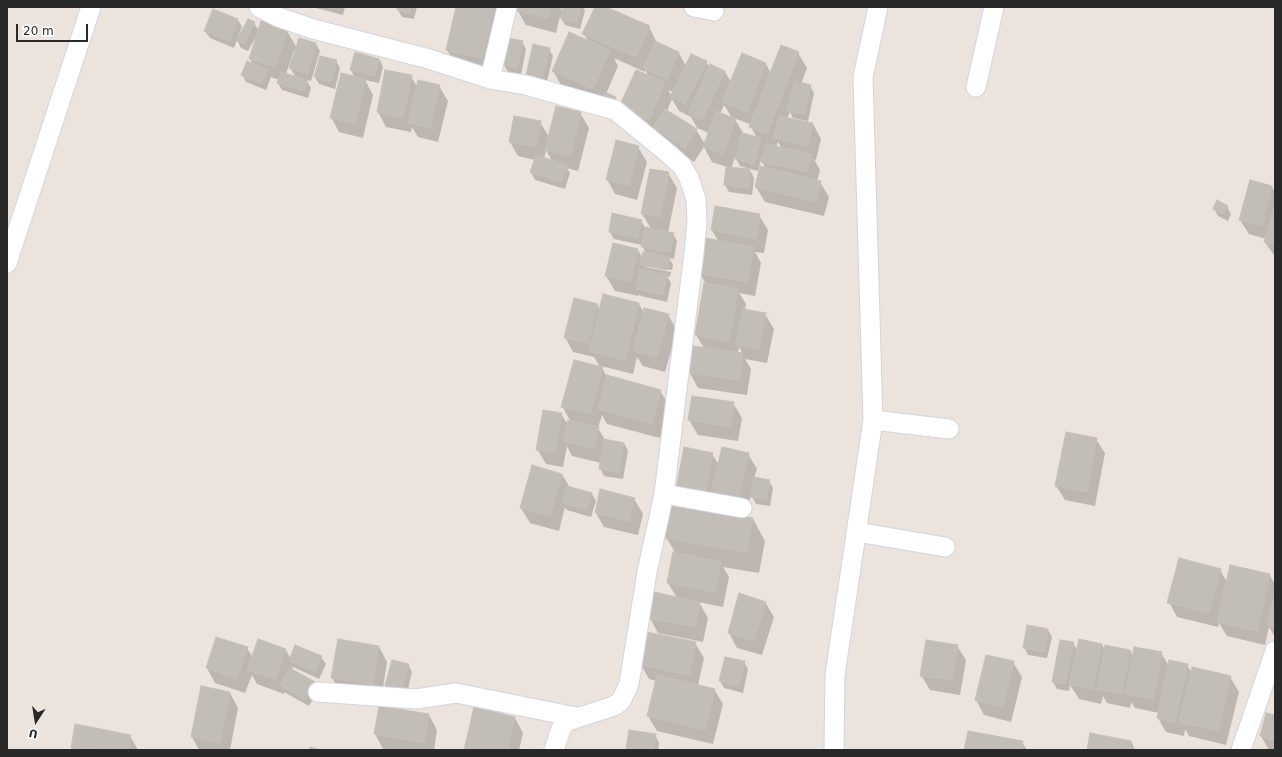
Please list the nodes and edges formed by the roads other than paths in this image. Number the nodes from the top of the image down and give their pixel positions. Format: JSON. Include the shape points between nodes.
{"nodes":[{"id":1,"x":91,"y":7,"type":"edge"},
{"id":2,"x":259,"y":7,"type":"edge"},
{"id":3,"x":507,"y":7,"type":"edge"},
{"id":4,"x":694,"y":7,"type":"edge"},
{"id":5,"x":878,"y":7,"type":"edge"},
{"id":6,"x":994,"y":7,"type":"edge"},
{"id":7,"x":714,"y":11,"type":"dead end"},
{"id":8,"x":490,"y":79,"type":"junction"},
{"id":9,"x":976,"y":87,"type":"dead end"},
{"id":10,"x":7,"y":263,"type":"edge"},
{"id":11,"x":873,"y":420,"type":"junction"},
{"id":12,"x":949,"y":428,"type":"dead end"},
{"id":13,"x":664,"y":494,"type":"junction"},
{"id":14,"x":742,"y":508,"type":"dead end"},
{"id":15,"x":857,"y":532,"type":"junction"},
{"id":16,"x":945,"y":547,"type":"dead end"},
{"id":17,"x":1275,"y":651,"type":"edge"},
{"id":18,"x":318,"y":692,"type":"dead end"},
{"id":19,"x":576,"y":718,"type":"junction"},
{"id":20,"x":554,"y":750,"type":"edge"},
{"id":21,"x":834,"y":750,"type":"edge"},
{"id":22,"x":1241,"y":750,"type":"edge"}],
"edges":[{"from":1,"to":10,"type":"street"},
{"from":2,"to":8,"type":"street","via":[[278,17],[313,29],[429,59]]},
{"from":3,"to":8,"type":"street"},
{"from":4,"to":7,"type":"street"},
{"from":5,"to":11,"type":"street","via":[[863,77]]},
{"from":6,"to":9,"type":"street"},
{"from":8,"to":13,"type":"street","via":[[526,85],[615,110],[670,155],[690,178],[696,199],[697,222]]},
{"from":11,"to":12,"type":"street"},
{"from":11,"to":15,"type":"street"},
{"from":13,"to":14,"type":"street"},
{"from":13,"to":19,"type":"street","via":[[647,572],[627,689],[621,701],[614,706]]},
{"from":15,"to":16,"type":"street"},
{"from":15,"to":21,"type":"street","via":[[835,675]]},
{"from":17,"to":22,"type":"street"},
{"from":18,"to":19,"type":"street","via":[[416,699],[456,693]]},
{"from":19,"to":20,"type":"street","via":[[562,726]]}]}
